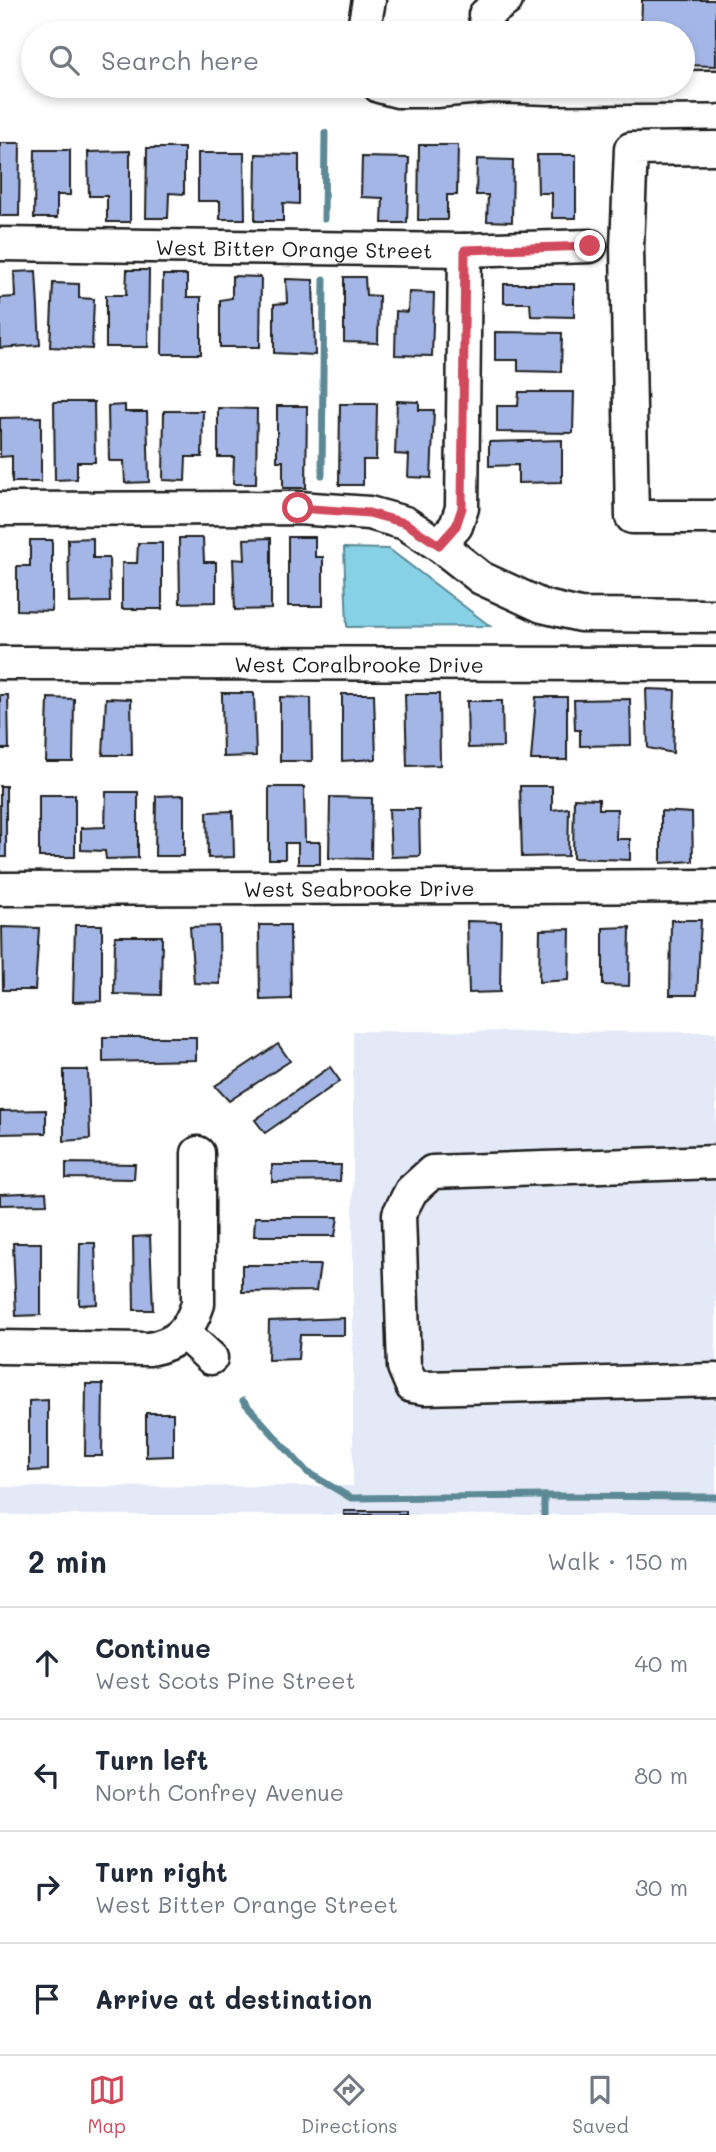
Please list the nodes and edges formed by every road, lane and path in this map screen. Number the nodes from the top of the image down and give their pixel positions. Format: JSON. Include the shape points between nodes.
{"nodes":[{"id":1,"x":369,"y":0,"type":"edge"},
{"id":2,"x":365,"y":21,"type":"edge"},
{"id":3,"x":695,"y":87,"type":"edge"},
{"id":4,"x":716,"y":87,"type":"edge"},
{"id":5,"x":716,"y":148,"type":"edge"},
{"id":6,"x":0,"y":244,"type":"edge"},
{"id":7,"x":590,"y":246,"type":"dead end"},
{"id":8,"x":465,"y":250,"type":"junction"},
{"id":9,"x":0,"y":509,"type":"edge"},
{"id":10,"x":716,"y":517,"type":"edge"},
{"id":11,"x":439,"y":545,"type":"junction"},
{"id":12,"x":716,"y":616,"type":"edge"},
{"id":13,"x":0,"y":663,"type":"edge"},
{"id":14,"x":716,"y":664,"type":"edge"},
{"id":15,"x":716,"y":886,"type":"edge"},
{"id":16,"x":0,"y":889,"type":"edge"},
{"id":17,"x":198,"y":1153,"type":"dead end"},
{"id":18,"x":716,"y":1163,"type":"edge"},
{"id":19,"x":184,"y":1332,"type":"junction"},
{"id":20,"x":0,"y":1347,"type":"edge"},
{"id":21,"x":211,"y":1358,"type":"dead end"},
{"id":22,"x":716,"y":1380,"type":"edge"}],
"edges":[{"from":1,"to":2,"type":"street"},
{"from":3,"to":4,"type":"street"},
{"from":5,"to":10,"type":"street","via":[[631,149],[627,247],[632,517]]},
{"from":6,"to":8,"type":"street","name":"West Bitter Orange Street"},
{"from":7,"to":8,"type":"street","name":"West Bitter Orange Street"},
{"from":8,"to":11,"type":"street","via":[[462,508],[456,526]]},
{"from":9,"to":11,"type":"street","via":[[298,508],[369,513],[405,523]]},
{"from":11,"to":12,"type":"street","via":[[481,578],[542,606],[580,615]]},
{"from":13,"to":14,"type":"street","name":"West Coralbrooke Drive"},
{"from":15,"to":16,"type":"street","name":"West Seabrooke Drive"},
{"from":17,"to":19,"type":"street","via":[[199,1290],[195,1314]]},
{"from":18,"to":22,"type":"street","via":[[432,1172],[411,1191],[399,1214],[404,1367],[412,1386]]},
{"from":19,"to":20,"type":"street","via":[[165,1346],[149,1349]]},
{"from":19,"to":21,"type":"street"}]}
